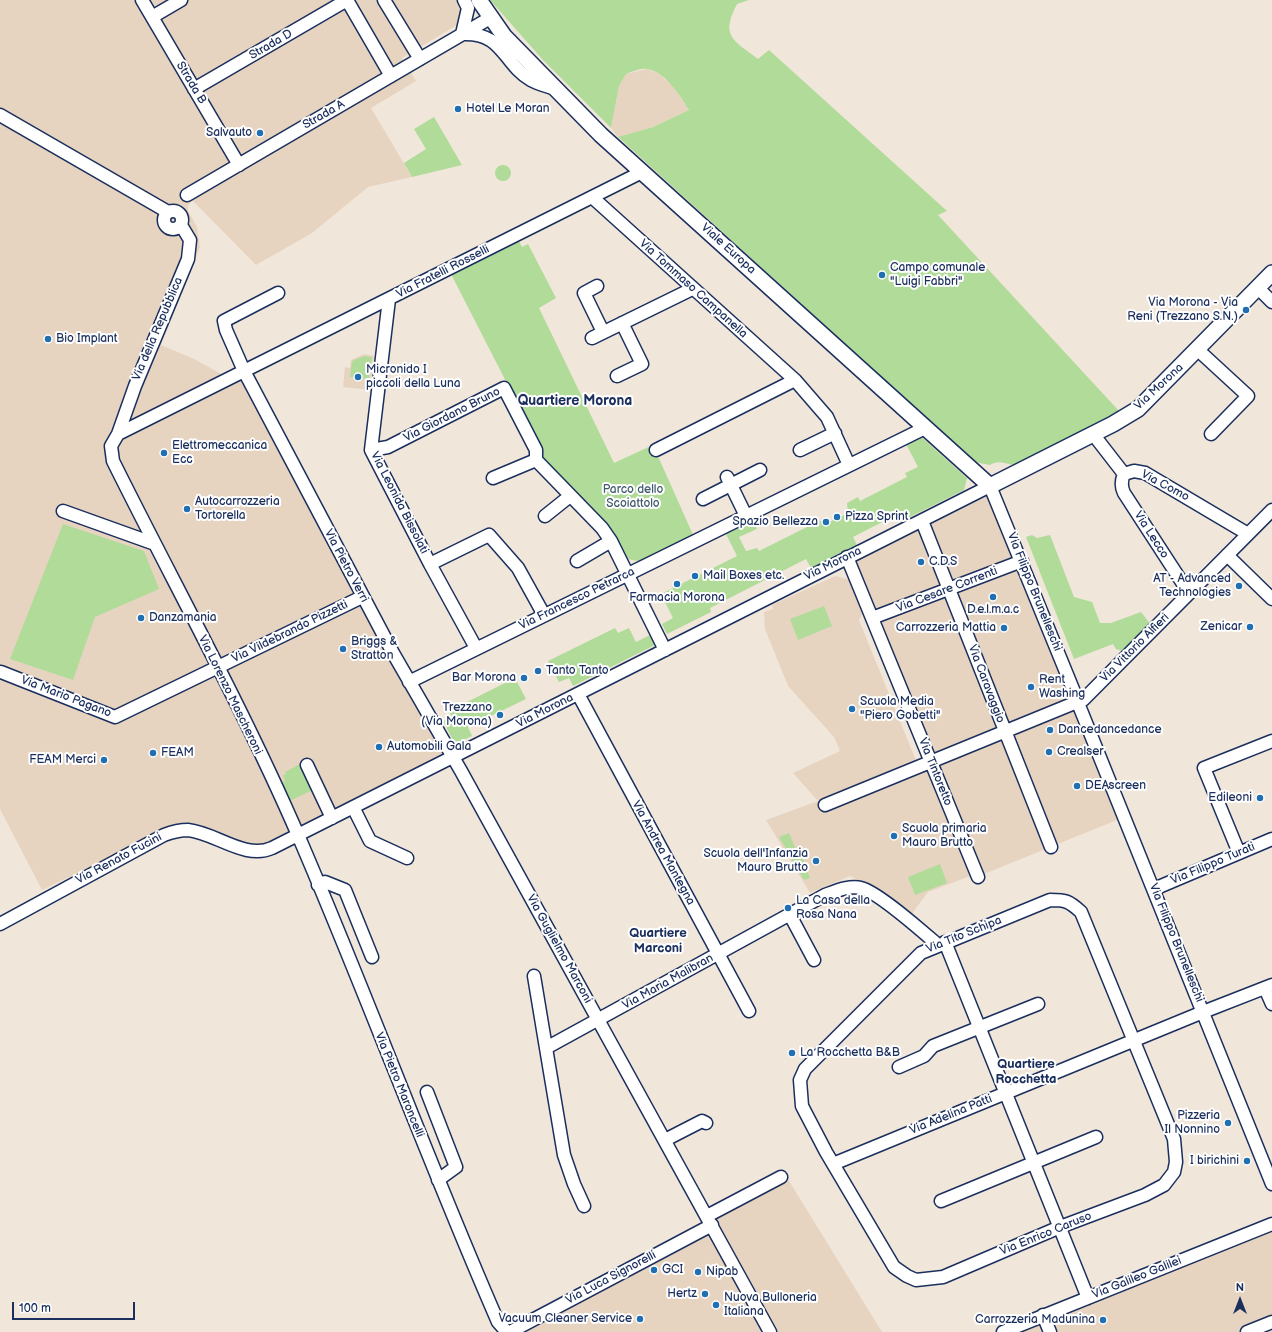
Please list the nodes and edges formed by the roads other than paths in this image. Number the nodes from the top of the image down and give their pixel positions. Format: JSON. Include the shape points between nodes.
{"nodes":[{"id":1,"x":142,"y":0,"type":"edge"},
{"id":2,"x":181,"y":0,"type":"edge"},
{"id":3,"x":347,"y":0,"type":"edge"},
{"id":4,"x":384,"y":0,"type":"edge"},
{"id":5,"x":464,"y":0,"type":"edge"},
{"id":6,"x":485,"y":10,"type":"edge"},
{"id":7,"x":152,"y":17,"type":"junction"},
{"id":8,"x":462,"y":34,"type":"junction"},
{"id":9,"x":420,"y":59,"type":"junction"},
{"id":10,"x":391,"y":76,"type":"junction"},
{"id":11,"x":194,"y":89,"type":"junction"},
{"id":12,"x":555,"y":89,"type":"junction"},
{"id":13,"x":0,"y":115,"type":"edge"},
{"id":14,"x":239,"y":165,"type":"junction"},
{"id":15,"x":642,"y":172,"type":"junction"},
{"id":16,"x":187,"y":195,"type":"dead end"},
{"id":17,"x":592,"y":197,"type":"junction"},
{"id":18,"x":1272,"y":273,"type":"edge"},
{"id":19,"x":597,"y":286,"type":"dead end"},
{"id":20,"x":1258,"y":288,"type":"junction"},
{"id":21,"x":692,"y":289,"type":"junction"},
{"id":22,"x":278,"y":293,"type":"dead end"},
{"id":23,"x":389,"y":299,"type":"junction"},
{"id":24,"x":1272,"y":302,"type":"edge"},
{"id":25,"x":622,"y":323,"type":"junction"},
{"id":26,"x":603,"y":332,"type":"junction"},
{"id":27,"x":592,"y":338,"type":"dead end"},
{"id":28,"x":1198,"y":350,"type":"junction"},
{"id":29,"x":244,"y":371,"type":"junction"},
{"id":30,"x":617,"y":376,"type":"dead end"},
{"id":31,"x":796,"y":380,"type":"junction"},
{"id":32,"x":925,"y":428,"type":"junction"},
{"id":33,"x":122,"y":432,"type":"junction"},
{"id":34,"x":834,"y":434,"type":"junction"},
{"id":35,"x":1093,"y":434,"type":"junction"},
{"id":36,"x":1211,"y":434,"type":"dead end"},
{"id":37,"x":371,"y":450,"type":"junction"},
{"id":38,"x":656,"y":450,"type":"dead end"},
{"id":39,"x":800,"y":450,"type":"dead end"},
{"id":40,"x":536,"y":460,"type":"junction"},
{"id":41,"x":849,"y":465,"type":"junction"},
{"id":42,"x":760,"y":470,"type":"dead end"},
{"id":43,"x":1124,"y":474,"type":"junction"},
{"id":44,"x":493,"y":478,"type":"dead end"},
{"id":45,"x":729,"y":481,"type":"junction"},
{"id":46,"x":990,"y":486,"type":"junction"},
{"id":47,"x":570,"y":496,"type":"junction"},
{"id":48,"x":703,"y":498,"type":"dead end"},
{"id":49,"x":1272,"y":510,"type":"edge"},
{"id":50,"x":63,"y":511,"type":"dead end"},
{"id":51,"x":545,"y":516,"type":"dead end"},
{"id":52,"x":746,"y":516,"type":"junction"},
{"id":53,"x":922,"y":521,"type":"junction"},
{"id":54,"x":1248,"y":534,"type":"junction"},
{"id":55,"x":611,"y":541,"type":"junction"},
{"id":56,"x":155,"y":544,"type":"junction"},
{"id":57,"x":1227,"y":555,"type":"junction"},
{"id":58,"x":847,"y":557,"type":"junction"},
{"id":59,"x":577,"y":561,"type":"dead end"},
{"id":60,"x":1022,"y":561,"type":"junction"},
{"id":61,"x":430,"y":564,"type":"junction"},
{"id":62,"x":628,"y":574,"type":"junction"},
{"id":63,"x":950,"y":589,"type":"junction"},
{"id":64,"x":1190,"y":593,"type":"junction"},
{"id":65,"x":362,"y":597,"type":"junction"},
{"id":66,"x":1272,"y":599,"type":"edge"},
{"id":67,"x":544,"y":615,"type":"junction"},
{"id":68,"x":872,"y":618,"type":"junction"},
{"id":69,"x":476,"y":648,"type":"junction"},
{"id":70,"x":665,"y":650,"type":"junction"},
{"id":71,"x":218,"y":668,"type":"junction"},
{"id":72,"x":1,"y":672,"type":"dead end"},
{"id":73,"x":409,"y":682,"type":"junction"},
{"id":74,"x":578,"y":694,"type":"junction"},
{"id":75,"x":1079,"y":701,"type":"junction"},
{"id":76,"x":1005,"y":732,"type":"junction"},
{"id":77,"x":1272,"y":741,"type":"edge"},
{"id":78,"x":453,"y":757,"type":"junction"},
{"id":79,"x":931,"y":762,"type":"junction"},
{"id":80,"x":307,"y":765,"type":"dead end"},
{"id":81,"x":825,"y":805,"type":"dead end"},
{"id":82,"x":353,"y":808,"type":"junction"},
{"id":83,"x":332,"y":818,"type":"junction"},
{"id":84,"x":298,"y":836,"type":"junction"},
{"id":85,"x":1272,"y":839,"type":"edge"},
{"id":86,"x":1051,"y":847,"type":"dead end"},
{"id":87,"x":1239,"y":852,"type":"junction"},
{"id":88,"x":407,"y":858,"type":"dead end"},
{"id":89,"x":978,"y":876,"type":"dead end"},
{"id":90,"x":318,"y":885,"type":"junction"},
{"id":91,"x":1158,"y":887,"type":"junction"},
{"id":92,"x":790,"y":915,"type":"junction"},
{"id":93,"x":0,"y":924,"type":"edge"},
{"id":94,"x":942,"y":944,"type":"junction"},
{"id":95,"x":719,"y":954,"type":"junction"},
{"id":96,"x":372,"y":957,"type":"dead end"},
{"id":97,"x":814,"y":960,"type":"dead end"},
{"id":98,"x":534,"y":976,"type":"dead end"},
{"id":99,"x":1269,"y":987,"type":"edge"},
{"id":100,"x":1038,"y":1004,"type":"dead end"},
{"id":101,"x":1272,"y":1004,"type":"edge"},
{"id":102,"x":750,"y":1011,"type":"dead end"},
{"id":103,"x":1203,"y":1012,"type":"junction"},
{"id":104,"x":599,"y":1020,"type":"junction"},
{"id":105,"x":979,"y":1027,"type":"junction"},
{"id":106,"x":1134,"y":1041,"type":"junction"},
{"id":107,"x":546,"y":1048,"type":"junction"},
{"id":108,"x":899,"y":1067,"type":"dead end"},
{"id":109,"x":427,"y":1092,"type":"dead end"},
{"id":110,"x":1006,"y":1093,"type":"junction"},
{"id":111,"x":706,"y":1123,"type":"dead end"},
{"id":112,"x":1096,"y":1137,"type":"dead end"},
{"id":113,"x":665,"y":1140,"type":"junction"},
{"id":114,"x":1034,"y":1163,"type":"junction"},
{"id":115,"x":833,"y":1164,"type":"junction"},
{"id":116,"x":781,"y":1177,"type":"dead end"},
{"id":117,"x":438,"y":1180,"type":"junction"},
{"id":118,"x":1272,"y":1184,"type":"edge"},
{"id":119,"x":941,"y":1201,"type":"dead end"},
{"id":120,"x":584,"y":1206,"type":"dead end"},
{"id":121,"x":709,"y":1221,"type":"junction"},
{"id":122,"x":1272,"y":1224,"type":"edge"},
{"id":123,"x":1060,"y":1227,"type":"junction"},
{"id":124,"x":1088,"y":1298,"type":"junction"},
{"id":125,"x":1043,"y":1315,"type":"junction"},
{"id":126,"x":1272,"y":1322,"type":"edge"},
{"id":127,"x":506,"y":1332,"type":"edge"},
{"id":128,"x":510,"y":1332,"type":"edge"},
{"id":129,"x":770,"y":1332,"type":"edge"},
{"id":130,"x":1002,"y":1332,"type":"edge"},
{"id":131,"x":1050,"y":1332,"type":"edge"},
{"id":132,"x":1247,"y":1332,"type":"edge"}],
"edges":[{"from":1,"to":7,"type":"street","name":"Strada B"},
{"from":2,"to":7,"type":"street"},
{"from":3,"to":10,"type":"street"},
{"from":3,"to":11,"type":"street","name":"Strada D"},
{"from":4,"to":9,"type":"street"},
{"from":5,"to":8,"type":"street","via":[[468,8]]},
{"from":6,"to":8,"type":"street","name":"Strada A"},
{"from":6,"to":12,"type":"main road","name":"Viale Europa","via":[[504,36]]},
{"from":7,"to":11,"type":"street","name":"Strada B"},
{"from":8,"to":9,"type":"street","name":"Strada A"},
{"from":8,"to":12,"type":"street","via":[[475,34],[492,40],[532,81]]},
{"from":9,"to":10,"type":"street","name":"Strada A"},
{"from":10,"to":14,"type":"street","name":"Strada A"},
{"from":11,"to":14,"type":"street","name":"Strada B"},
{"from":12,"to":15,"type":"main road","name":"Viale Europa"},
{"from":13,"to":33,"type":"street","name":"Via della Repubblica","via":[[168,212],[179,213],[182,219],[181,225],[190,240],[188,259],[135,386]]},
{"from":14,"to":16,"type":"street","name":"Strada A"},
{"from":15,"to":17,"type":"street","name":"Via Fratelli Rosselli"},
{"from":15,"to":32,"type":"main road","name":"Viale Europa"},
{"from":17,"to":21,"type":"street","name":"Via Tommaso Campanella"},
{"from":17,"to":23,"type":"street","name":"Via Fratelli Rosselli"},
{"from":18,"to":20,"type":"main road","name":"Via Morona"},
{"from":19,"to":26,"type":"street","via":[[584,293]]},
{"from":20,"to":24,"type":"street"},
{"from":20,"to":28,"type":"main road","name":"Via Morona"},
{"from":21,"to":25,"type":"street"},
{"from":21,"to":31,"type":"street","name":"Via Tommaso Campanella"},
{"from":22,"to":29,"type":"street","via":[[224,321]]},
{"from":23,"to":29,"type":"street","name":"Via Fratelli Rosselli"},
{"from":23,"to":37,"type":"street","name":"Via Leonida Bissolati"},
{"from":25,"to":26,"type":"street"},
{"from":25,"to":30,"type":"street","via":[[642,364]]},
{"from":26,"to":27,"type":"street"},
{"from":28,"to":35,"type":"main road","name":"Via Morona","via":[[1138,409]]},
{"from":28,"to":36,"type":"street","via":[[1248,396]]},
{"from":29,"to":33,"type":"street","name":"Via Fratelli Rosselli"},
{"from":29,"to":65,"type":"street","name":"Via Pietro Verri"},
{"from":31,"to":34,"type":"street","name":"Via Tommaso Campanella","via":[[827,417]]},
{"from":31,"to":38,"type":"street"},
{"from":32,"to":41,"type":"street","name":"Via Francesco Petrarca"},
{"from":32,"to":46,"type":"main road","name":"Viale Europa"},
{"from":33,"to":56,"type":"street","name":"Via Lorenzo Mascheroni","via":[[111,446],[113,461]]},
{"from":34,"to":39,"type":"street"},
{"from":34,"to":41,"type":"street","name":"Via Tommaso Campanella"},
{"from":35,"to":43,"type":"street","name":"Via Como"},
{"from":35,"to":46,"type":"main road","name":"Via Morona"},
{"from":37,"to":40,"type":"street","name":"Via Giordano Bruno","via":[[388,447],[504,388],[536,450]]},
{"from":37,"to":61,"type":"street","name":"Via Leonida Bissolati"},
{"from":40,"to":44,"type":"street"},
{"from":40,"to":47,"type":"street","name":"Via Giordano Bruno"},
{"from":41,"to":52,"type":"street","name":"Via Francesco Petrarca"},
{"from":42,"to":45,"type":"street"},
{"from":43,"to":54,"type":"street","name":"Via Como","via":[[1134,471],[1145,473]]},
{"from":43,"to":64,"type":"street","name":"Via Lecco","via":[[1124,493]]},
{"from":45,"to":48,"type":"street"},
{"from":45,"to":52,"type":"street"},
{"from":46,"to":53,"type":"street","name":"Via Morona"},
{"from":46,"to":60,"type":"street","name":"Via Filippo Brunelleschi"},
{"from":47,"to":51,"type":"street"},
{"from":47,"to":55,"type":"street","name":"Via Giordano Bruno","via":[[602,528]]},
{"from":49,"to":54,"type":"street","name":"Via Vittorio Alfieri"},
{"from":50,"to":56,"type":"street"},
{"from":52,"to":62,"type":"street","name":"Via Francesco Petrarca"},
{"from":53,"to":58,"type":"street","name":"Via Morona"},
{"from":53,"to":63,"type":"street","name":"Via Caravaggio"},
{"from":54,"to":57,"type":"street","name":"Via Vittorio Alfieri"},
{"from":55,"to":59,"type":"street"},
{"from":55,"to":62,"type":"street","name":"Via Giordano Bruno"},
{"from":56,"to":71,"type":"street","name":"Via Lorenzo Mascheroni"},
{"from":57,"to":64,"type":"street","name":"Via Vittorio Alfieri"},
{"from":57,"to":66,"type":"street"},
{"from":58,"to":68,"type":"street","name":"Via Tintoretto"},
{"from":58,"to":70,"type":"street","name":"Via Morona"},
{"from":60,"to":63,"type":"street","name":"Via Cesare Correnti"},
{"from":60,"to":75,"type":"street","name":"Via Filippo Brunelleschi"},
{"from":61,"to":67,"type":"street","via":[[489,535],[518,568]]},
{"from":61,"to":69,"type":"street","name":"Via Leonida Bissolati"},
{"from":62,"to":67,"type":"street","name":"Via Francesco Petrarca"},
{"from":62,"to":70,"type":"street","name":"Via Giordano Bruno"},
{"from":63,"to":68,"type":"street","name":"Via Cesare Correnti"},
{"from":63,"to":76,"type":"street","name":"Via Caravaggio"},
{"from":64,"to":75,"type":"street","name":"Via Vittorio Alfieri"},
{"from":65,"to":71,"type":"street","name":"Via Vildebrando Pizzetti"},
{"from":65,"to":73,"type":"street","name":"Via Pietro Verri"},
{"from":67,"to":69,"type":"street","name":"Via Francesco Petrarca"},
{"from":68,"to":79,"type":"street","name":"Via Tintoretto"},
{"from":69,"to":73,"type":"street","name":"Via Francesco Petrarca"},
{"from":70,"to":74,"type":"street","name":"Via Morona"},
{"from":71,"to":72,"type":"street","name":"Via Mario Pagano","via":[[115,717]]},
{"from":71,"to":84,"type":"street","name":"Via Lorenzo Mascheroni"},
{"from":73,"to":78,"type":"street","name":"Via Pietro Verri"},
{"from":74,"to":78,"type":"street","name":"Via Morona"},
{"from":74,"to":95,"type":"street","name":"Via Andrea Mantegna"},
{"from":75,"to":76,"type":"street"},
{"from":75,"to":91,"type":"street","name":"Via Filippo Brunelleschi"},
{"from":76,"to":79,"type":"street"},
{"from":76,"to":86,"type":"street","name":"Via Caravaggio"},
{"from":77,"to":87,"type":"street","via":[[1204,768]]},
{"from":78,"to":82,"type":"street","name":"Via Renato Fucini"},
{"from":78,"to":104,"type":"street","name":"Via Guglielmo Marconi"},
{"from":79,"to":81,"type":"street"},
{"from":79,"to":89,"type":"street","name":"Via Tintoretto"},
{"from":80,"to":83,"type":"street"},
{"from":82,"to":83,"type":"street","name":"Via Renato Fucini"},
{"from":82,"to":88,"type":"street","via":[[370,841]]},
{"from":83,"to":84,"type":"street","name":"Via Renato Fucini"},
{"from":84,"to":90,"type":"street","name":"Via Pietro Maroncelli"},
{"from":84,"to":93,"type":"street","name":"Via Renato Fucini","via":[[258,853],[197,832],[175,831]]},
{"from":85,"to":87,"type":"street","name":"Via Filippo Turati"},
{"from":87,"to":91,"type":"street","name":"Via Filippo Turati"},
{"from":90,"to":96,"type":"street","via":[[325,882],[345,890]]},
{"from":90,"to":117,"type":"street","name":"Via Pietro Maroncelli"},
{"from":91,"to":103,"type":"street","name":"Via Filippo Brunelleschi"},
{"from":92,"to":94,"type":"street","name":"Via Maria Malibran","via":[[825,895],[839,890],[861,888]]},
{"from":92,"to":95,"type":"street","name":"Via Maria Malibran"},
{"from":92,"to":97,"type":"street"},
{"from":94,"to":105,"type":"street"},
{"from":94,"to":106,"type":"street","name":"Via Tito Schipa","via":[[1050,900],[1071,902],[1081,912]]},
{"from":94,"to":115,"type":"street","name":"Via Tito Schipa","via":[[921,953],[805,1069],[800,1080],[802,1106]]},
{"from":95,"to":102,"type":"street","name":"Via Andrea Mantegna"},
{"from":95,"to":104,"type":"street","name":"Via Maria Malibran"},
{"from":98,"to":107,"type":"street"},
{"from":99,"to":101,"type":"street"},
{"from":99,"to":103,"type":"street","name":"Via Adelina Patti"},
{"from":100,"to":105,"type":"street"},
{"from":103,"to":106,"type":"street","name":"Via Adelina Patti"},
{"from":103,"to":118,"type":"street","name":"Via Filippo Brunelleschi"},
{"from":104,"to":107,"type":"street","name":"Via Maria Malibran"},
{"from":104,"to":113,"type":"street","name":"Via Guglielmo Marconi"},
{"from":105,"to":108,"type":"street","via":[[933,1046],[924,1056]]},
{"from":105,"to":110,"type":"street"},
{"from":106,"to":110,"type":"street","name":"Via Adelina Patti"},
{"from":106,"to":123,"type":"street","name":"Via Enrico Caruso","via":[[1174,1139],[1174,1172],[1164,1185],[1145,1195]]},
{"from":107,"to":120,"type":"street","via":[[564,1155]]},
{"from":109,"to":117,"type":"street","via":[[456,1167]]},
{"from":110,"to":114,"type":"street"},
{"from":110,"to":115,"type":"street","name":"Via Adelina Patti"},
{"from":111,"to":113,"type":"street","via":[[702,1121]]},
{"from":112,"to":114,"type":"street"},
{"from":113,"to":121,"type":"street","name":"Via Guglielmo Marconi"},
{"from":114,"to":119,"type":"street"},
{"from":114,"to":123,"type":"street"},
{"from":115,"to":123,"type":"street","name":"Via Enrico Caruso","via":[[894,1267],[916,1280],[943,1277]]},
{"from":116,"to":121,"type":"street","name":"Via Luca Signorelli"},
{"from":117,"to":127,"type":"street","name":"Via Pietro Maroncelli","via":[[498,1322]]},
{"from":121,"to":128,"type":"street","name":"Via Luca Signorelli"},
{"from":121,"to":129,"type":"street","name":"Via Guglielmo Marconi"},
{"from":122,"to":124,"type":"street","name":"Via Galileo Galilei"},
{"from":123,"to":124,"type":"street"},
{"from":124,"to":125,"type":"street","name":"Via Galileo Galilei"},
{"from":125,"to":130,"type":"street","name":"Via Galileo Galilei"},
{"from":125,"to":131,"type":"street"},
{"from":126,"to":132,"type":"street"}]}
